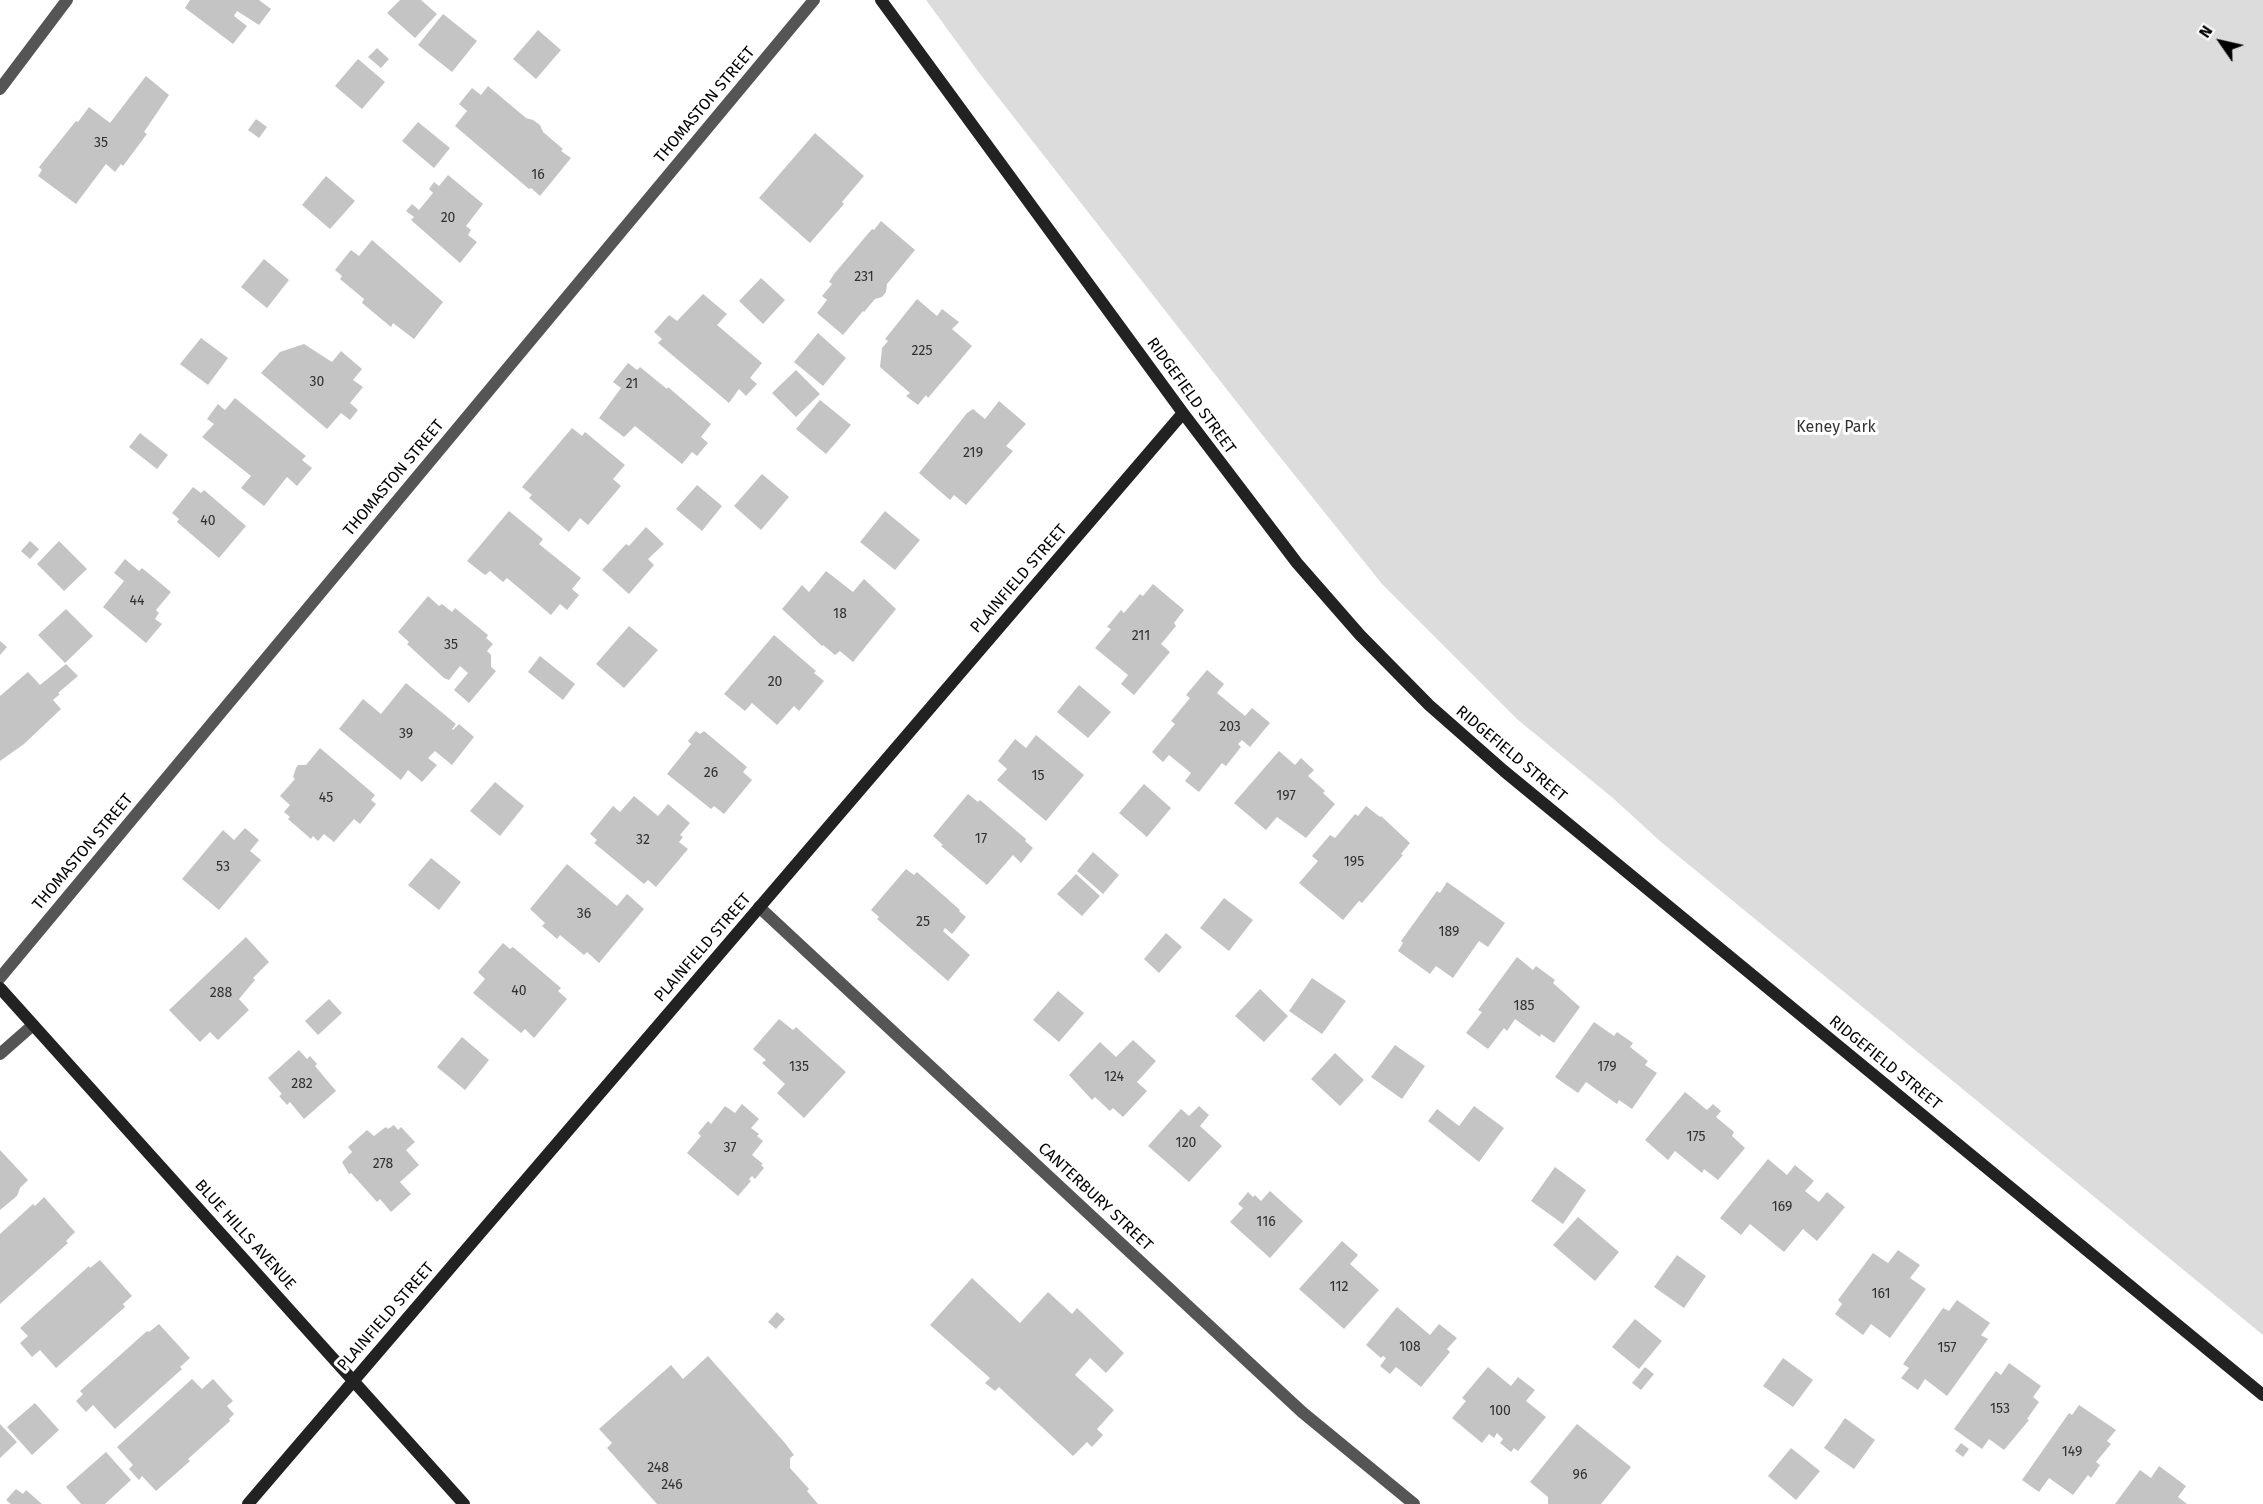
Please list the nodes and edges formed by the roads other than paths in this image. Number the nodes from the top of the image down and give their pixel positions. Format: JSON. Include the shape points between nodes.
{"nodes":[{"id":1,"x":68,"y":0,"type":"edge"},
{"id":2,"x":814,"y":0,"type":"edge"},
{"id":3,"x":881,"y":0,"type":"edge"},
{"id":4,"x":0,"y":89,"type":"edge"},
{"id":5,"x":1183,"y":414,"type":"junction"},
{"id":6,"x":759,"y":907,"type":"junction"},
{"id":7,"x":0,"y":978,"type":"edge"},
{"id":8,"x":0,"y":988,"type":"edge"},
{"id":9,"x":33,"y":1024,"type":"junction"},
{"id":10,"x":0,"y":1054,"type":"edge"},
{"id":11,"x":353,"y":1381,"type":"junction"},
{"id":12,"x":2263,"y":1395,"type":"edge"},
{"id":13,"x":248,"y":1504,"type":"edge"},
{"id":14,"x":464,"y":1504,"type":"edge"},
{"id":15,"x":1414,"y":1504,"type":"edge"}],
"edges":[{"from":1,"to":4,"type":"street"},
{"from":2,"to":7,"type":"street","name":"THOMASTON STREET"},
{"from":3,"to":5,"type":"street","name":"RIDGEFIELD STREET"},
{"from":5,"to":6,"type":"street","name":"PLAINFIELD STREET"},
{"from":5,"to":12,"type":"street","name":"RIDGEFIELD STREET","via":[[1297,563],[1429,705]]},
{"from":6,"to":11,"type":"street","name":"PLAINFIELD STREET"},
{"from":6,"to":15,"type":"street","name":"CANTERBURY STREET","via":[[1302,1412]]},
{"from":8,"to":9,"type":"street","name":"BLUE HILLS AVENUE"},
{"from":9,"to":10,"type":"street"},
{"from":9,"to":11,"type":"street","name":"BLUE HILLS AVENUE"},
{"from":11,"to":13,"type":"street","name":"PLAINFIELD STREET"},
{"from":11,"to":14,"type":"street","name":"BLUE HILLS AVENUE"}]}
